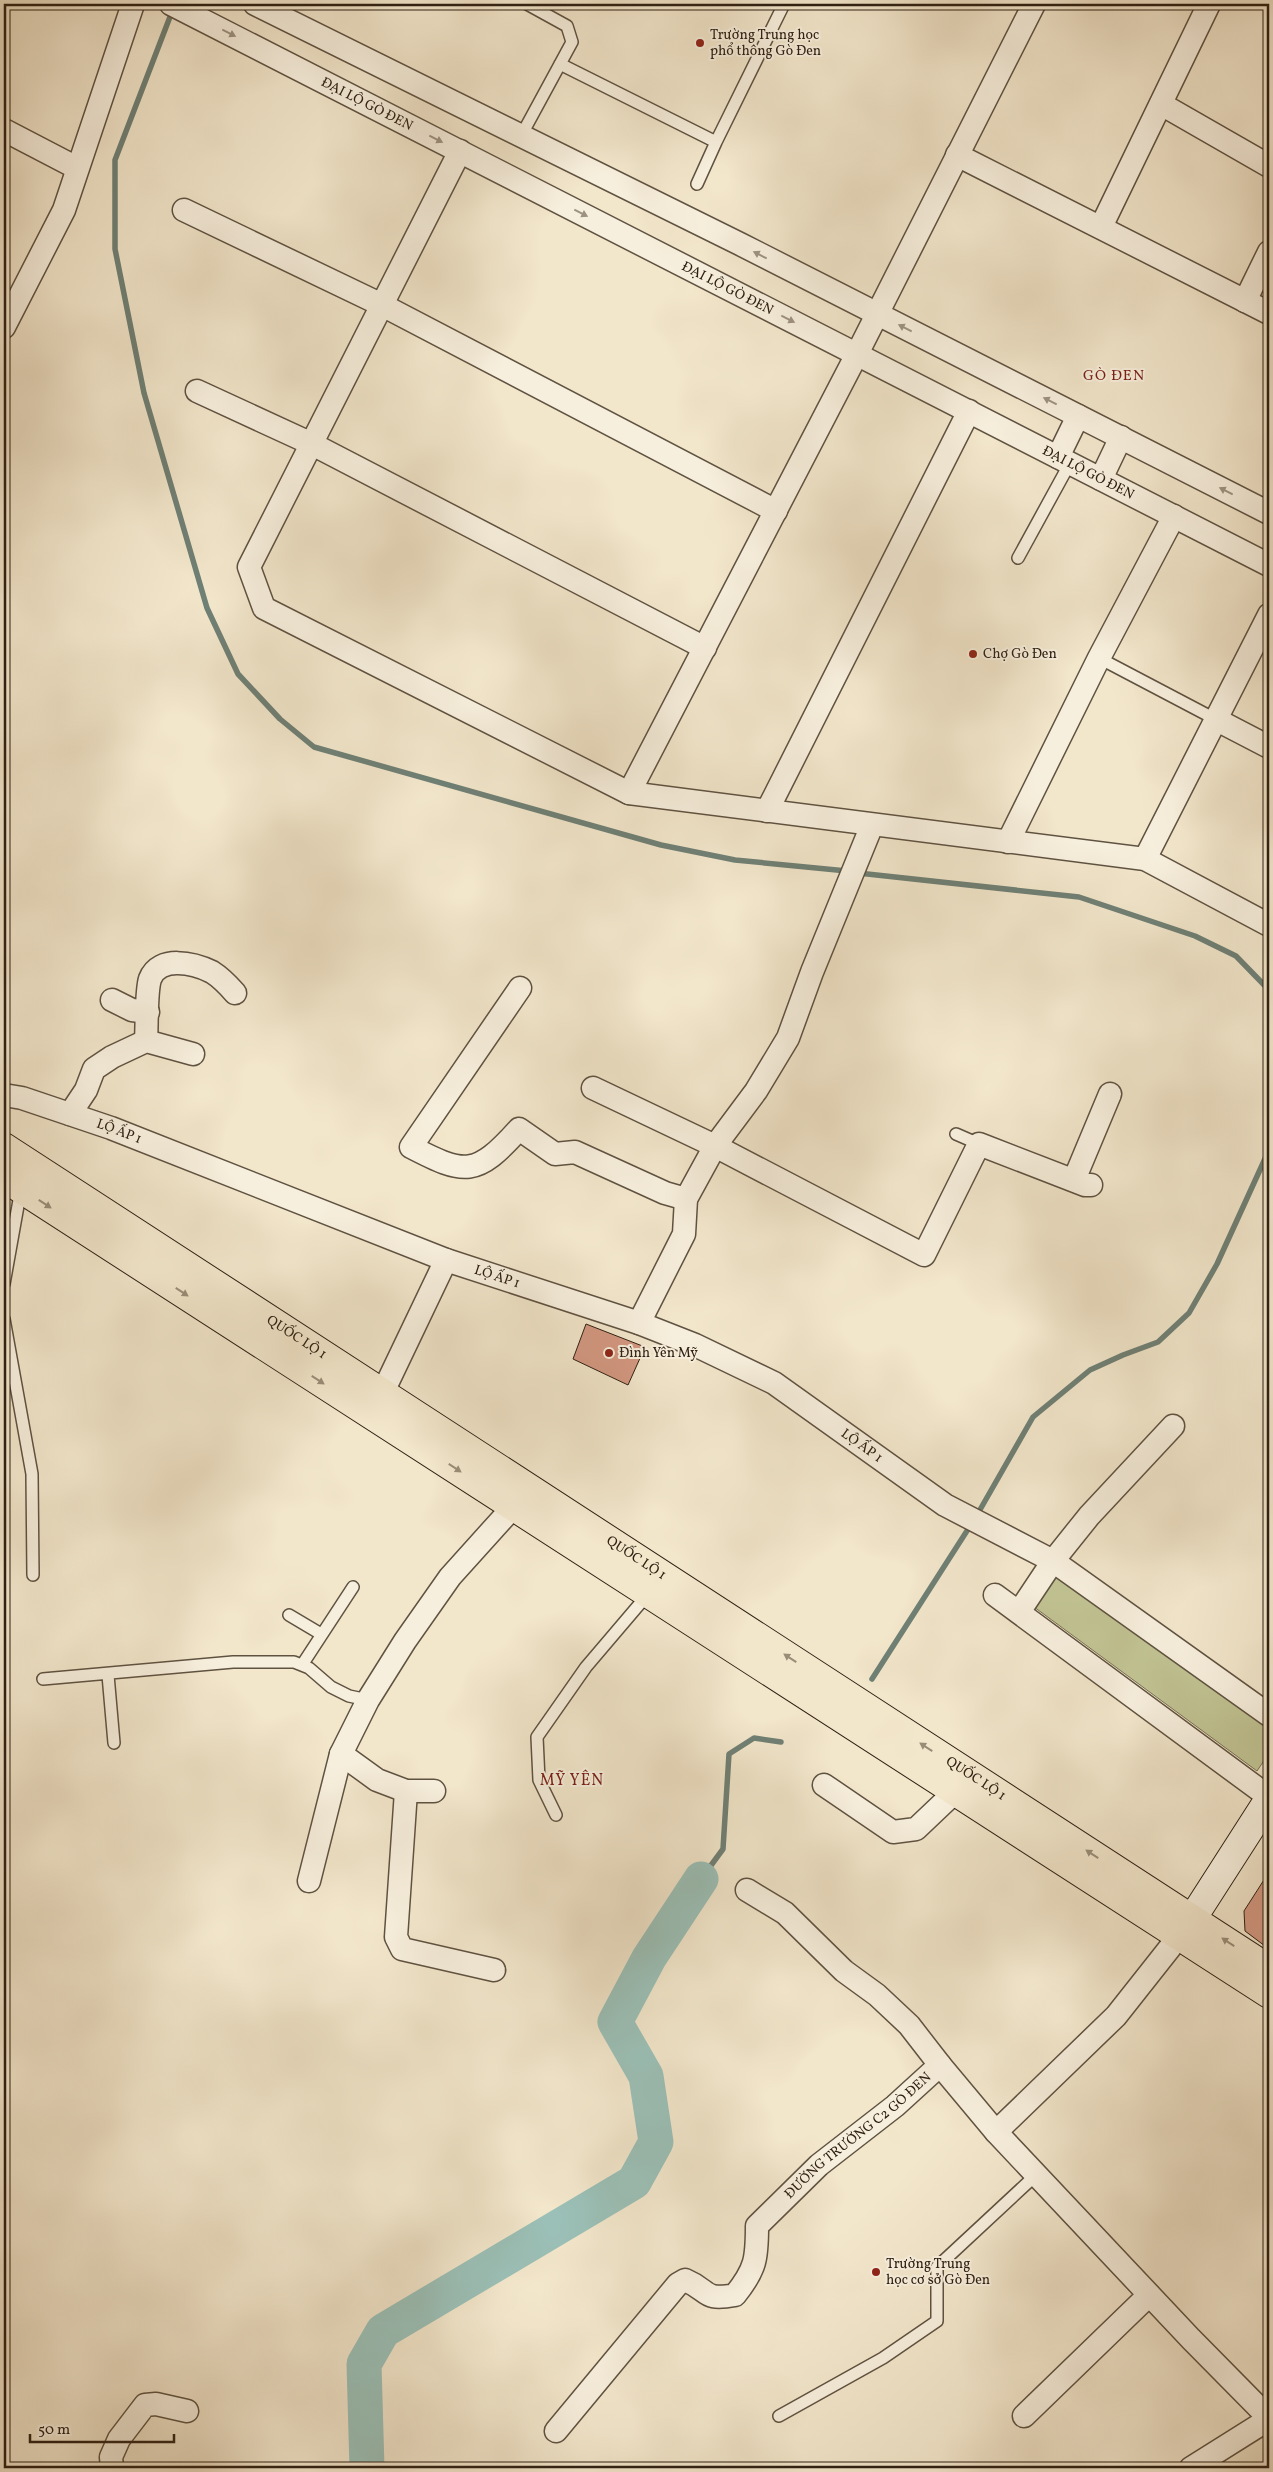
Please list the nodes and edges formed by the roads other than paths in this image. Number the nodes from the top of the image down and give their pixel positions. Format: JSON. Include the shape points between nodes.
{"nodes":[{"id":1,"x":133,"y":4,"type":"edge"},
{"id":2,"x":255,"y":4,"type":"edge"},
{"id":3,"x":527,"y":4,"type":"edge"},
{"id":4,"x":784,"y":4,"type":"edge"},
{"id":5,"x":1034,"y":4,"type":"edge"},
{"id":6,"x":1209,"y":4,"type":"edge"},
{"id":7,"x":178,"y":7,"type":"edge"},
{"id":8,"x":560,"y":64,"type":"junction"},
{"id":9,"x":1161,"y":104,"type":"junction"},
{"id":10,"x":4,"y":130,"type":"edge"},
{"id":11,"x":521,"y":136,"type":"junction"},
{"id":12,"x":716,"y":142,"type":"junction"},
{"id":13,"x":460,"y":151,"type":"junction"},
{"id":14,"x":957,"y":154,"type":"junction"},
{"id":15,"x":1269,"y":166,"type":"edge"},
{"id":16,"x":77,"y":168,"type":"junction"},
{"id":17,"x":697,"y":184,"type":"dead end"},
{"id":18,"x":184,"y":210,"type":"dead end"},
{"id":19,"x":1101,"y":228,"type":"junction"},
{"id":20,"x":1269,"y":252,"type":"edge"},
{"id":21,"x":1245,"y":301,"type":"junction"},
{"id":22,"x":382,"y":306,"type":"junction"},
{"id":23,"x":1269,"y":313,"type":"edge"},
{"id":24,"x":877,"y":314,"type":"junction"},
{"id":25,"x":5,"y":319,"type":"edge"},
{"id":26,"x":857,"y":354,"type":"junction"},
{"id":27,"x":197,"y":391,"type":"dead end"},
{"id":28,"x":969,"y":411,"type":"junction"},
{"id":29,"x":1078,"y":416,"type":"junction"},
{"id":30,"x":1121,"y":437,"type":"junction"},
{"id":31,"x":312,"y":444,"type":"junction"},
{"id":32,"x":1064,"y":460,"type":"junction"},
{"id":33,"x":1101,"y":479,"type":"junction"},
{"id":34,"x":776,"y":510,"type":"junction"},
{"id":35,"x":1269,"y":513,"type":"edge"},
{"id":36,"x":1174,"y":516,"type":"junction"},
{"id":37,"x":1018,"y":558,"type":"dead end"},
{"id":38,"x":1269,"y":565,"type":"edge"},
{"id":39,"x":1269,"y":615,"type":"edge"},
{"id":40,"x":705,"y":648,"type":"junction"},
{"id":41,"x":1099,"y":658,"type":"junction"},
{"id":42,"x":1218,"y":720,"type":"junction"},
{"id":43,"x":1269,"y":747,"type":"edge"},
{"id":44,"x":629,"y":793,"type":"junction"},
{"id":45,"x":767,"y":811,"type":"junction"},
{"id":46,"x":872,"y":825,"type":"junction"},
{"id":47,"x":1008,"y":842,"type":"junction"},
{"id":48,"x":1144,"y":860,"type":"junction"},
{"id":49,"x":1269,"y":925,"type":"edge"},
{"id":50,"x":520,"y":988,"type":"dead end"},
{"id":51,"x":235,"y":993,"type":"dead end"},
{"id":52,"x":112,"y":1000,"type":"dead end"},
{"id":53,"x":148,"y":1012,"type":"junction"},
{"id":54,"x":146,"y":1041,"type":"junction"},
{"id":55,"x":193,"y":1054,"type":"dead end"},
{"id":56,"x":593,"y":1088,"type":"dead end"},
{"id":57,"x":1110,"y":1094,"type":"dead end"},
{"id":58,"x":4,"y":1095,"type":"edge"},
{"id":59,"x":70,"y":1114,"type":"junction"},
{"id":60,"x":956,"y":1134,"type":"dead end"},
{"id":61,"x":979,"y":1144,"type":"junction"},
{"id":62,"x":715,"y":1146,"type":"junction"},
{"id":63,"x":4,"y":1147,"type":"edge"},
{"id":64,"x":12,"y":1183,"type":"edge"},
{"id":65,"x":686,"y":1199,"type":"junction"},
{"id":66,"x":446,"y":1260,"type":"junction"},
{"id":67,"x":4,"y":1284,"type":"edge"},
{"id":68,"x":4,"y":1319,"type":"edge"},
{"id":69,"x":639,"y":1323,"type":"junction"},
{"id":70,"x":382,"y":1394,"type":"junction"},
{"id":71,"x":1173,"y":1426,"type":"dead end"},
{"id":72,"x":514,"y":1506,"type":"junction"},
{"id":73,"x":1053,"y":1561,"type":"junction"},
{"id":74,"x":34,"y":1574,"type":"dead end"},
{"id":75,"x":353,"y":1588,"type":"dead end"},
{"id":76,"x":649,"y":1593,"type":"junction"},
{"id":77,"x":995,"y":1595,"type":"dead end"},
{"id":78,"x":1019,"y":1612,"type":"junction"},
{"id":79,"x":289,"y":1615,"type":"dead end"},
{"id":80,"x":320,"y":1634,"type":"junction"},
{"id":81,"x":302,"y":1664,"type":"junction"},
{"id":82,"x":108,"y":1675,"type":"junction"},
{"id":83,"x":43,"y":1679,"type":"dead end"},
{"id":84,"x":368,"y":1700,"type":"junction"},
{"id":85,"x":1269,"y":1715,"type":"edge"},
{"id":86,"x":114,"y":1743,"type":"dead end"},
{"id":87,"x":341,"y":1754,"type":"junction"},
{"id":88,"x":824,"y":1785,"type":"dead end"},
{"id":89,"x":406,"y":1791,"type":"junction"},
{"id":90,"x":434,"y":1791,"type":"dead end"},
{"id":91,"x":956,"y":1791,"type":"junction"},
{"id":92,"x":1269,"y":1798,"type":"edge"},
{"id":93,"x":556,"y":1815,"type":"dead end"},
{"id":94,"x":309,"y":1881,"type":"dead end"},
{"id":95,"x":747,"y":1890,"type":"dead end"},
{"id":96,"x":1186,"y":1927,"type":"junction"},
{"id":97,"x":1269,"y":1969,"type":"edge"},
{"id":98,"x":494,"y":1970,"type":"dead end"},
{"id":99,"x":1269,"y":1994,"type":"edge"},
{"id":100,"x":940,"y":2064,"type":"junction"},
{"id":101,"x":996,"y":2132,"type":"junction"},
{"id":102,"x":1037,"y":2174,"type":"junction"},
{"id":103,"x":1149,"y":2295,"type":"junction"},
{"id":104,"x":187,"y":2411,"type":"dead end"},
{"id":105,"x":779,"y":2416,"type":"dead end"},
{"id":106,"x":1024,"y":2416,"type":"dead end"},
{"id":107,"x":1269,"y":2419,"type":"edge"},
{"id":108,"x":556,"y":2431,"type":"dead end"},
{"id":109,"x":112,"y":2468,"type":"edge"},
{"id":110,"x":1191,"y":2468,"type":"edge"}],
"edges":[{"from":1,"to":16,"type":"street"},
{"from":2,"to":11,"type":"street"},
{"from":3,"to":8,"type":"lane","via":[[567,26],[572,42]]},
{"from":4,"to":12,"type":"lane"},
{"from":5,"to":14,"type":"street"},
{"from":6,"to":9,"type":"street"},
{"from":7,"to":13,"type":"street","name":"ĐẠI LỘ GÒ ĐEN","one_way":true},
{"from":8,"to":11,"type":"lane"},
{"from":8,"to":12,"type":"lane"},
{"from":9,"to":15,"type":"street"},
{"from":9,"to":19,"type":"street"},
{"from":10,"to":16,"type":"street"},
{"from":24,"to":11,"type":"street","one_way":true},
{"from":12,"to":17,"type":"lane"},
{"from":13,"to":22,"type":"street"},
{"from":13,"to":26,"type":"street","name":"ĐẠI LỘ GÒ ĐEN","one_way":true},
{"from":14,"to":19,"type":"street"},
{"from":14,"to":24,"type":"street"},
{"from":16,"to":25,"type":"street","via":[[64,210]]},
{"from":18,"to":22,"type":"street"},
{"from":19,"to":21,"type":"street"},
{"from":20,"to":21,"type":"street"},
{"from":21,"to":23,"type":"street"},
{"from":22,"to":31,"type":"street"},
{"from":22,"to":34,"type":"street"},
{"from":24,"to":26,"type":"street"},
{"from":29,"to":24,"type":"street","one_way":true},
{"from":26,"to":28,"type":"street","name":"ĐẠI LỘ GÒ ĐEN"},
{"from":26,"to":34,"type":"street"},
{"from":27,"to":31,"type":"street"},
{"from":28,"to":32,"type":"street","name":"ĐẠI LỘ GÒ ĐEN"},
{"from":28,"to":45,"type":"street"},
{"from":29,"to":30,"type":"street"},
{"from":29,"to":32,"type":"street"},
{"from":30,"to":33,"type":"street"},
{"from":35,"to":30,"type":"street","one_way":true},
{"from":31,"to":40,"type":"street"},
{"from":31,"to":44,"type":"street","via":[[250,567],[264,608]]},
{"from":32,"to":33,"type":"street","name":"ĐẠI LỘ GÒ ĐEN"},
{"from":32,"to":37,"type":"lane"},
{"from":33,"to":36,"type":"street","name":"ĐẠI LỘ GÒ ĐEN"},
{"from":34,"to":40,"type":"street"},
{"from":36,"to":38,"type":"street","name":"ĐẠI LỘ GÒ ĐEN"},
{"from":36,"to":41,"type":"street"},
{"from":39,"to":42,"type":"street"},
{"from":40,"to":44,"type":"street"},
{"from":41,"to":42,"type":"lane"},
{"from":41,"to":47,"type":"street"},
{"from":42,"to":43,"type":"street"},
{"from":42,"to":48,"type":"street"},
{"from":44,"to":45,"type":"street"},
{"from":45,"to":46,"type":"street"},
{"from":46,"to":47,"type":"street"},
{"from":46,"to":62,"type":"street","via":[[788,1038],[756,1091]]},
{"from":47,"to":48,"type":"street"},
{"from":48,"to":49,"type":"street"},
{"from":50,"to":65,"type":"street","via":[[411,1147],[444,1164],[468,1169],[480,1164],[519,1129],[555,1154],[575,1152],[665,1193]]},
{"from":51,"to":53,"type":"street","via":[[211,972],[183,962],[168,964],[157,969],[150,980]]},
{"from":52,"to":53,"type":"street","via":[[132,1010]]},
{"from":53,"to":54,"type":"street"},
{"from":54,"to":55,"type":"street"},
{"from":54,"to":59,"type":"street","via":[[94,1069],[86,1090]]},
{"from":56,"to":62,"type":"street"},
{"from":57,"to":61,"type":"street","via":[[1082,1183]]},
{"from":58,"to":59,"type":"street","name":"LỘ ẤP 1"},
{"from":59,"to":66,"type":"street","name":"LỘ ẤP 1"},
{"from":60,"to":61,"type":"lane"},
{"from":61,"to":62,"type":"street","via":[[924,1255]]},
{"from":62,"to":65,"type":"street"},
{"from":63,"to":70,"type":"highway","name":"QUỐC LỘ 1"},
{"from":64,"to":67,"type":"lane"},
{"from":64,"to":72,"type":"highway","name":"QUỐC LỘ 1","one_way":true},
{"from":65,"to":69,"type":"street","via":[[684,1234]]},
{"from":66,"to":69,"type":"street","name":"LỘ ẤP 1"},
{"from":66,"to":70,"type":"street"},
{"from":68,"to":74,"type":"lane","via":[[32,1474]]},
{"from":69,"to":73,"type":"street","name":"LỘ ẤP 1","via":[[695,1345],[774,1383],[945,1505]]},
{"from":96,"to":70,"type":"highway","name":"QUỐC LỘ 1","one_way":true},
{"from":71,"to":73,"type":"street","via":[[1089,1516]]},
{"from":72,"to":76,"type":"highway","name":"QUỐC LỘ 1"},
{"from":72,"to":84,"type":"street","via":[[450,1576]]},
{"from":73,"to":78,"type":"street"},
{"from":73,"to":85,"type":"street","name":"LỘ ẤP 1"},
{"from":75,"to":80,"type":"lane"},
{"from":76,"to":91,"type":"highway","name":"QUỐC LỘ 1"},
{"from":76,"to":93,"type":"lane","via":[[586,1667],[537,1737],[539,1780]]},
{"from":77,"to":78,"type":"street"},
{"from":78,"to":92,"type":"street"},
{"from":79,"to":80,"type":"lane"},
{"from":80,"to":81,"type":"lane"},
{"from":81,"to":82,"type":"lane","via":[[233,1662]]},
{"from":81,"to":84,"type":"lane","via":[[331,1687],[349,1696]]},
{"from":82,"to":83,"type":"lane"},
{"from":82,"to":86,"type":"lane"},
{"from":84,"to":87,"type":"street"},
{"from":87,"to":89,"type":"street","via":[[377,1780]]},
{"from":87,"to":94,"type":"street"},
{"from":88,"to":91,"type":"street","via":[[893,1832],[916,1829]]},
{"from":89,"to":90,"type":"street"},
{"from":89,"to":98,"type":"street","via":[[396,1937],[402,1949]]},
{"from":91,"to":96,"type":"highway","name":"QUỐC LỘ 1"},
{"from":92,"to":96,"type":"main road"},
{"from":95,"to":100,"type":"street","via":[[785,1913],[844,1971],[877,1995],[909,2025]]},
{"from":97,"to":96,"type":"highway","name":"QUỐC LỘ 1","one_way":true},
{"from":96,"to":99,"type":"highway","name":"QUỐC LỘ 1"},
{"from":96,"to":101,"type":"street","via":[[1116,2016]]},
{"from":100,"to":101,"type":"street","name":"ĐƯỜNG TRƯỜNG C2 GÒ ĐEN"},
{"from":100,"to":108,"type":"street","name":"ĐƯỜNG TRƯỜNG C2 GÒ ĐEN","via":[[895,2106],[819,2165],[757,2226],[757,2257],[746,2281],[735,2295],[706,2296],[696,2285],[685,2280],[678,2284]]},
{"from":101,"to":102,"type":"street","name":"ĐƯỜNG TRƯỜNG C2 GÒ ĐEN"},
{"from":102,"to":103,"type":"street","name":"ĐƯỜNG TRƯỜNG C2 GÒ ĐEN"},
{"from":102,"to":105,"type":"lane","via":[[937,2267],[937,2321],[883,2358]]},
{"from":103,"to":106,"type":"street"},
{"from":103,"to":107,"type":"street","name":"ĐƯỜNG TRƯỜNG C2 GÒ ĐEN"},
{"from":104,"to":109,"type":"street","via":[[156,2404],[145,2405],[115,2448],[111,2457]]},
{"from":107,"to":110,"type":"street"}]}
